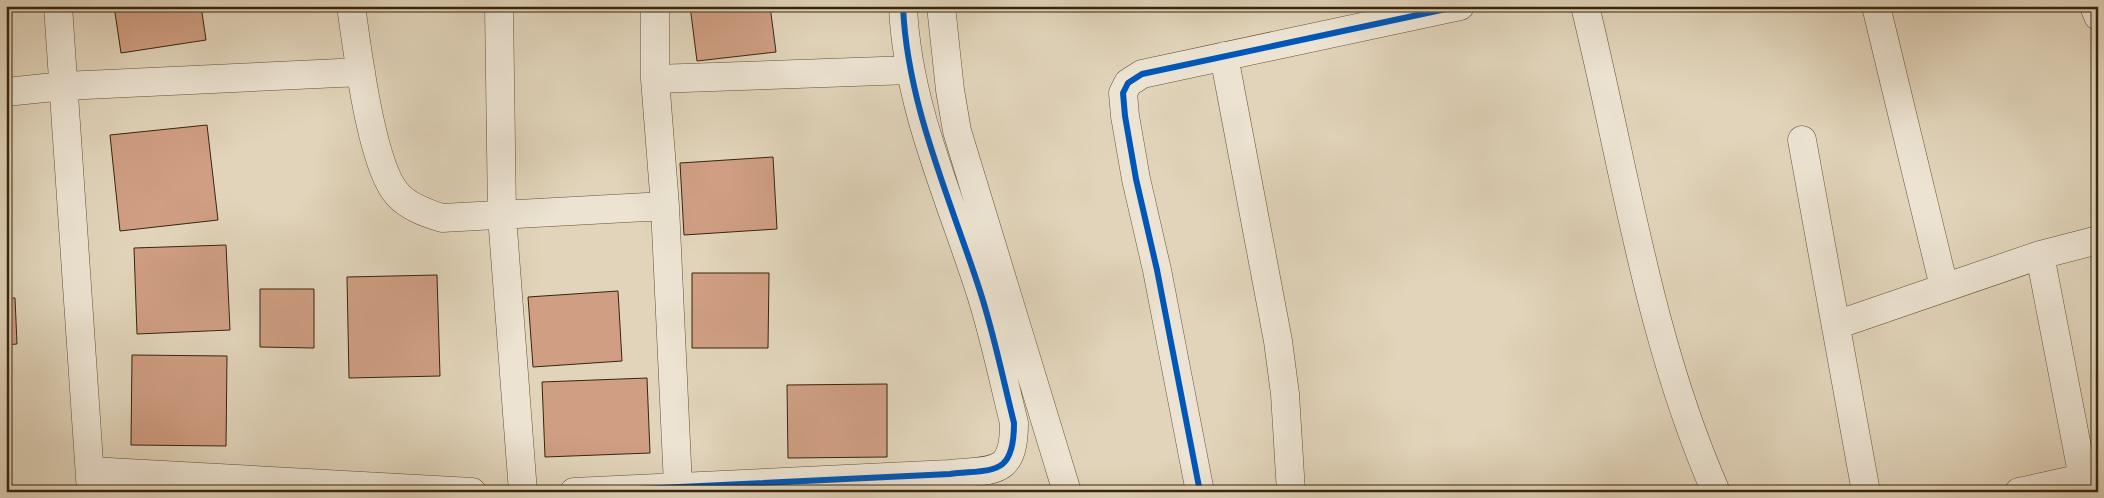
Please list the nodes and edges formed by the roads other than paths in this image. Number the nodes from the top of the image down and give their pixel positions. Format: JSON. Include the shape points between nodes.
{"nodes":[{"id":1,"x":58,"y":6,"type":"edge"},
{"id":2,"x":350,"y":6,"type":"edge"},
{"id":3,"x":500,"y":6,"type":"edge"},
{"id":4,"x":656,"y":6,"type":"edge"},
{"id":5,"x":903,"y":6,"type":"edge"},
{"id":6,"x":941,"y":6,"type":"edge"},
{"id":7,"x":1460,"y":6,"type":"edge"},
{"id":8,"x":1585,"y":6,"type":"edge"},
{"id":9,"x":1876,"y":6,"type":"edge"},
{"id":10,"x":2094,"y":6,"type":"edge"},
{"id":11,"x":2098,"y":16,"type":"edge"},
{"id":12,"x":1224,"y":56,"type":"junction"},
{"id":13,"x":910,"y":70,"type":"junction"},
{"id":14,"x":360,"y":72,"type":"junction"},
{"id":15,"x":655,"y":80,"type":"junction"},
{"id":16,"x":64,"y":86,"type":"junction"},
{"id":17,"x":6,"y":92,"type":"edge"},
{"id":18,"x":1802,"y":140,"type":"dead end"},
{"id":19,"x":665,"y":206,"type":"junction"},
{"id":20,"x":502,"y":216,"type":"junction"},
{"id":21,"x":2098,"y":240,"type":"edge"},
{"id":22,"x":2040,"y":255,"type":"junction"},
{"id":23,"x":1944,"y":287,"type":"junction"},
{"id":24,"x":1836,"y":325,"type":"junction"},
{"id":25,"x":2090,"y":478,"type":"edge"},
{"id":26,"x":91,"y":482,"type":"edge"},
{"id":27,"x":678,"y":486,"type":"junction"},
{"id":28,"x":472,"y":492,"type":"edge"},
{"id":29,"x":523,"y":492,"type":"edge"},
{"id":30,"x":574,"y":492,"type":"edge"},
{"id":31,"x":1067,"y":492,"type":"edge"},
{"id":32,"x":1200,"y":492,"type":"edge"},
{"id":33,"x":1292,"y":492,"type":"edge"},
{"id":34,"x":1716,"y":492,"type":"edge"},
{"id":35,"x":1866,"y":492,"type":"edge"},
{"id":36,"x":2019,"y":492,"type":"edge"}],
"edges":[{"from":1,"to":16,"type":"street"},
{"from":2,"to":14,"type":"street"},
{"from":3,"to":20,"type":"street"},
{"from":4,"to":15,"type":"street"},
{"from":5,"to":13,"type":"street"},
{"from":6,"to":31,"type":"street","via":[[957,131]]},
{"from":7,"to":12,"type":"street"},
{"from":8,"to":34,"type":"street","via":[[1657,323],[1694,442]]},
{"from":9,"to":23,"type":"street"},
{"from":10,"to":11,"type":"street"},
{"from":12,"to":32,"type":"street","via":[[1142,74],[1128,83],[1123,93],[1136,179]]},
{"from":12,"to":33,"type":"street","via":[[1278,341]]},
{"from":13,"to":15,"type":"street"},
{"from":13,"to":27,"type":"street","via":[[938,168],[980,292],[1014,423],[1014,440],[1008,460],[995,469],[950,474]]},
{"from":14,"to":16,"type":"street"},
{"from":14,"to":20,"type":"street","via":[[380,159],[397,195],[412,206],[442,218]]},
{"from":15,"to":19,"type":"street"},
{"from":16,"to":17,"type":"street"},
{"from":16,"to":26,"type":"street"},
{"from":18,"to":24,"type":"street"},
{"from":19,"to":20,"type":"street"},
{"from":19,"to":27,"type":"street"},
{"from":20,"to":29,"type":"street"},
{"from":21,"to":22,"type":"street"},
{"from":22,"to":23,"type":"street"},
{"from":22,"to":25,"type":"street"},
{"from":23,"to":24,"type":"street"},
{"from":24,"to":35,"type":"street"},
{"from":25,"to":36,"type":"street"},
{"from":26,"to":28,"type":"street"},
{"from":27,"to":30,"type":"street"}]}
